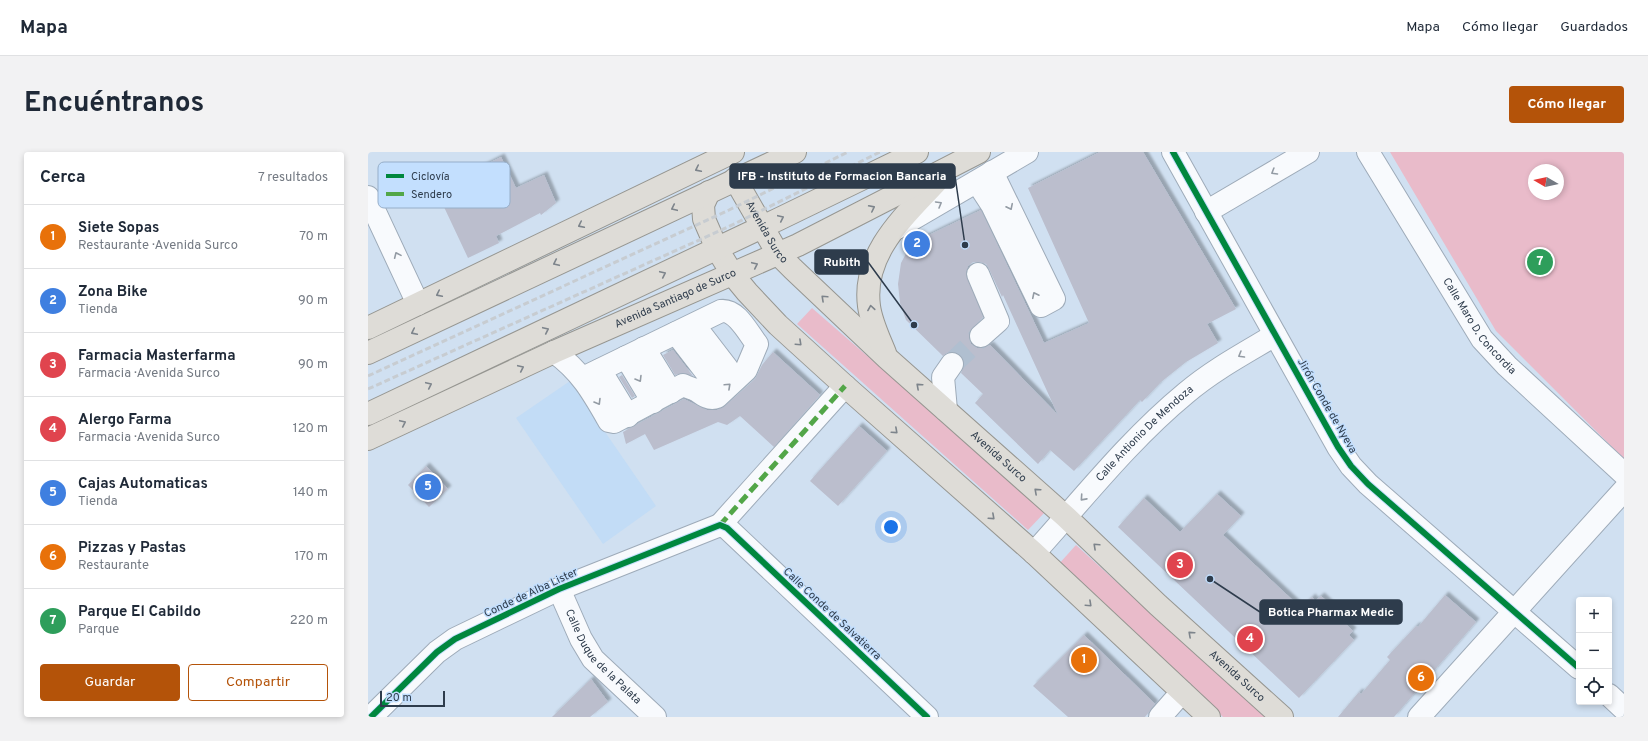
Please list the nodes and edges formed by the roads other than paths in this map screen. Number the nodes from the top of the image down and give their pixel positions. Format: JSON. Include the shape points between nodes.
{"nodes":[{"id":1,"x":733,"y":152,"type":"edge"},
{"id":2,"x":795,"y":152,"type":"edge"},
{"id":3,"x":917,"y":152,"type":"edge"},
{"id":4,"x":979,"y":152,"type":"edge"},
{"id":5,"x":1027,"y":152,"type":"edge"},
{"id":6,"x":1173,"y":152,"type":"edge"},
{"id":7,"x":1308,"y":152,"type":"edge"},
{"id":8,"x":1368,"y":152,"type":"edge"},
{"id":9,"x":946,"y":171,"type":"junction"},
{"id":10,"x":985,"y":177,"type":"junction"},
{"id":11,"x":735,"y":179,"type":"junction"},
{"id":12,"x":709,"y":192,"type":"junction"},
{"id":13,"x":368,"y":197,"type":"edge"},
{"id":14,"x":1206,"y":212,"type":"junction"},
{"id":15,"x":761,"y":227,"type":"junction"},
{"id":16,"x":893,"y":230,"type":"junction"},
{"id":17,"x":717,"y":249,"type":"junction"},
{"id":18,"x":778,"y":254,"type":"junction"},
{"id":19,"x":536,"y":273,"type":"junction"},
{"id":20,"x":978,"y":274,"type":"dead end"},
{"id":21,"x":733,"y":275,"type":"junction"},
{"id":22,"x":460,"y":284,"type":"junction"},
{"id":23,"x":705,"y":287,"type":"junction"},
{"id":24,"x":747,"y":292,"type":"junction"},
{"id":25,"x":418,"y":304,"type":"junction"},
{"id":26,"x":724,"y":314,"type":"junction"},
{"id":27,"x":778,"y":325,"type":"junction"},
{"id":28,"x":368,"y":328,"type":"edge"},
{"id":29,"x":685,"y":329,"type":"junction"},
{"id":30,"x":1275,"y":335,"type":"junction"},
{"id":31,"x":981,"y":336,"type":"tunnel mouth"},
{"id":32,"x":757,"y":344,"type":"junction"},
{"id":33,"x":554,"y":352,"type":"junction"},
{"id":34,"x":368,"y":353,"type":"edge"},
{"id":35,"x":635,"y":353,"type":"junction"},
{"id":36,"x":887,"y":358,"type":"junction"},
{"id":37,"x":952,"y":364,"type":"tunnel mouth"},
{"id":38,"x":591,"y":374,"type":"junction"},
{"id":39,"x":712,"y":380,"type":"junction"},
{"id":40,"x":845,"y":386,"type":"junction"},
{"id":41,"x":662,"y":397,"type":"junction"},
{"id":42,"x":946,"y":410,"type":"junction"},
{"id":43,"x":368,"y":414,"type":"edge"},
{"id":44,"x":368,"y":439,"type":"edge"},
{"id":45,"x":1624,"y":474,"type":"edge"},
{"id":46,"x":1624,"y":490,"type":"edge"},
{"id":47,"x":1066,"y":517,"type":"junction"},
{"id":48,"x":721,"y":525,"type":"junction"},
{"id":49,"x":1034,"y":553,"type":"junction"},
{"id":50,"x":559,"y":589,"type":"junction"},
{"id":51,"x":1515,"y":610,"type":"junction"},
{"id":52,"x":1576,"y":665,"type":"edge"},
{"id":53,"x":1182,"y":692,"type":"junction"},
{"id":54,"x":1612,"y":698,"type":"edge"},
{"id":55,"x":1624,"y":709,"type":"edge"},
{"id":56,"x":368,"y":714,"type":"edge"},
{"id":57,"x":371,"y":717,"type":"edge"},
{"id":58,"x":655,"y":717,"type":"edge"},
{"id":59,"x":927,"y":717,"type":"edge"},
{"id":60,"x":1160,"y":717,"type":"edge"},
{"id":61,"x":1209,"y":717,"type":"edge"},
{"id":62,"x":1282,"y":717,"type":"edge"},
{"id":63,"x":1419,"y":717,"type":"edge"}],
"edges":[{"from":1,"to":22,"type":"main road","one_way":true},
{"from":2,"to":11,"type":"main road"},
{"from":15,"to":3,"type":"main road","one_way":true},
{"from":4,"to":9,"type":"main road","name":"Avenida Santiago de Surco"},
{"from":5,"to":10,"type":"street"},
{"from":6,"to":14,"type":"street","name":"Jirón Conde de Nyeva"},
{"from":7,"to":14,"type":"street","one_way":true},
{"from":8,"to":45,"type":"street","name":"Calle Maro D. Concordia","via":[[1482,339],[1507,366]]},
{"from":9,"to":16,"type":"main road"},
{"from":18,"to":9,"type":"main road","name":"Avenida Santiago de Surco","one_way":true},
{"from":10,"to":10,"type":"street","one_way":true,"via":[[1054,299],[1041,306],[992,205]]},
{"from":16,"to":10,"type":"street","one_way":true},
{"from":11,"to":12,"type":"main road"},
{"from":11,"to":15,"type":"main road","name":"Avenida Surco"},
{"from":12,"to":17,"type":"main road","via":[[703,205],[704,219]]},
{"from":12,"to":19,"type":"main road","one_way":true},
{"from":25,"to":13,"type":"street","one_way":true},
{"from":14,"to":30,"type":"street","name":"Jirón Conde de Nyeva"},
{"from":15,"to":17,"type":"main road"},
{"from":15,"to":18,"type":"main road","name":"Avenida Surco"},
{"from":36,"to":16,"type":"main road","one_way":true,"via":[[869,306],[870,282],[880,249]]},
{"from":17,"to":21,"type":"main road"},
{"from":43,"to":17,"type":"main road","one_way":true},
{"from":21,"to":18,"type":"main road","name":"Avenida Santiago de Surco","one_way":true},
{"from":36,"to":18,"type":"main road","name":"Avenida Surco","one_way":true},
{"from":19,"to":22,"type":"main road"},
{"from":19,"to":34,"type":"main road","one_way":true},
{"from":20,"to":31,"type":"street","via":[[998,321]]},
{"from":21,"to":23,"type":"main road","name":"Avenida Santiago de Surco"},
{"from":21,"to":24,"type":"main road"},
{"from":22,"to":25,"type":"main road","one_way":true},
{"from":23,"to":26,"type":"street"},
{"from":23,"to":33,"type":"main road","name":"Avenida Santiago de Surco"},
{"from":24,"to":26,"type":"street"},
{"from":24,"to":27,"type":"main road"},
{"from":25,"to":28,"type":"main road"},
{"from":26,"to":29,"type":"street"},
{"from":26,"to":32,"type":"street"},
{"from":27,"to":32,"type":"street"},
{"from":27,"to":40,"type":"main road","one_way":true},
{"from":29,"to":35,"type":"street"},
{"from":29,"to":39,"type":"street"},
{"from":30,"to":47,"type":"street","name":"Calle Antionio De Mendoza","one_way":true,"via":[[1227,363],[1187,392],[1131,444]]},
{"from":30,"to":51,"type":"street","name":"Jirón Conde de Nyeva","via":[[1351,466],[1368,484]]},
{"from":32,"to":39,"type":"street"},
{"from":39,"to":32,"type":"street","one_way":true,"via":[[707,397],[712,399],[746,370]]},
{"from":33,"to":38,"type":"street"},
{"from":44,"to":33,"type":"main road","name":"Avenida Santiago de Surco","one_way":true},
{"from":35,"to":38,"type":"street"},
{"from":35,"to":41,"type":"street","one_way":true},
{"from":42,"to":36,"type":"main road","name":"Avenida Surco","one_way":true},
{"from":37,"to":42,"type":"street","via":[[942,377]]},
{"from":38,"to":41,"type":"street","one_way":true,"via":[[609,421],[614,422],[628,416]]},
{"from":39,"to":41,"type":"street","via":[[683,385]]},
{"from":40,"to":48,"type":"street"},
{"from":40,"to":49,"type":"main road","one_way":true},
{"from":47,"to":42,"type":"main road","name":"Avenida Surco","one_way":true},
{"from":46,"to":51,"type":"street"},
{"from":47,"to":49,"type":"street","name":"Calle Antionio De Mendoza"},
{"from":62,"to":47,"type":"main road","name":"Avenida Surco","one_way":true},
{"from":48,"to":50,"type":"street","name":"Conde de Alba Lister"},
{"from":48,"to":59,"type":"street","name":"Calle Conde de Salvatierra"},
{"from":49,"to":53,"type":"main road","one_way":true},
{"from":50,"to":57,"type":"street","name":"Conde de Alba Lister","via":[[455,639],[437,652]]},
{"from":50,"to":58,"type":"street","name":"Calle Duque de la Palata","via":[[581,639],[593,659]]},
{"from":51,"to":52,"type":"street","name":"Jirón Conde de Nyeva"},
{"from":51,"to":63,"type":"street"},
{"from":53,"to":60,"type":"street"},
{"from":53,"to":61,"type":"main road"},
{"from":54,"to":55,"type":"street"},
{"from":56,"to":57,"type":"street"}]}
